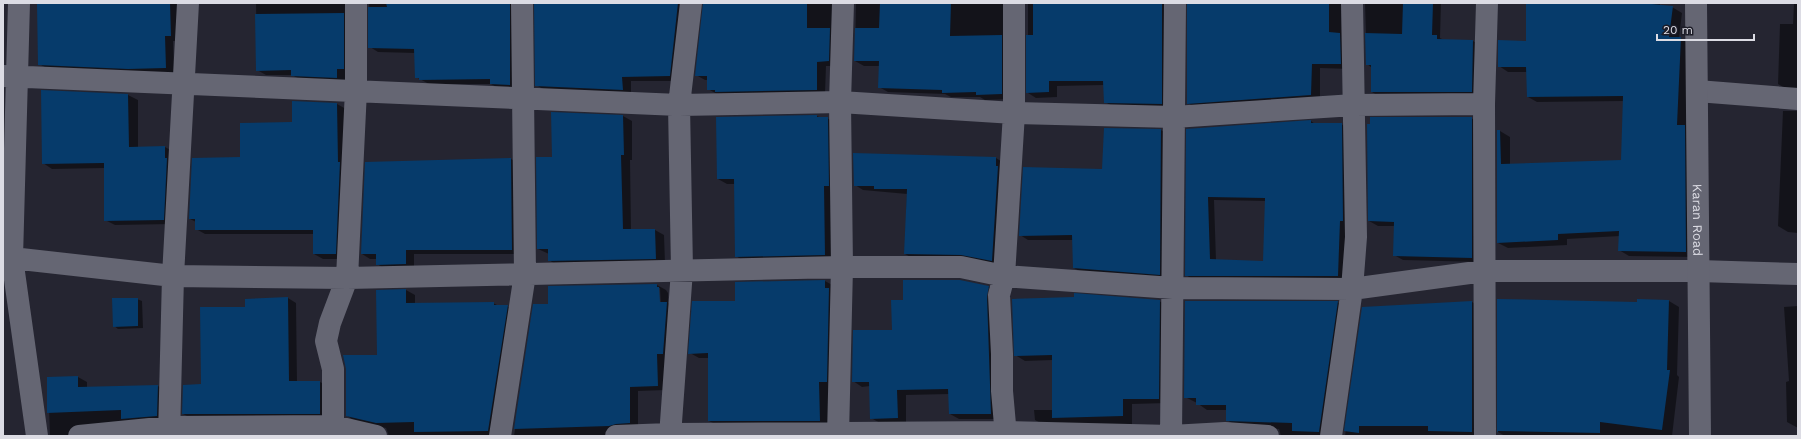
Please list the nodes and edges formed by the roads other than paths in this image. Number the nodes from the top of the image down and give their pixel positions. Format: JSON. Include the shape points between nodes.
{"nodes":[{"id":1,"x":19,"y":3,"type":"edge"},
{"id":2,"x":188,"y":3,"type":"edge"},
{"id":3,"x":356,"y":3,"type":"edge"},
{"id":4,"x":522,"y":3,"type":"edge"},
{"id":5,"x":691,"y":3,"type":"edge"},
{"id":6,"x":843,"y":3,"type":"edge"},
{"id":7,"x":1014,"y":3,"type":"edge"},
{"id":8,"x":1176,"y":3,"type":"edge"},
{"id":9,"x":1352,"y":3,"type":"edge"},
{"id":10,"x":1486,"y":3,"type":"edge"},
{"id":11,"x":1696,"y":3,"type":"edge"},
{"id":12,"x":10,"y":76,"type":"edge"},
{"id":13,"x":184,"y":84,"type":"junction"},
{"id":14,"x":356,"y":90,"type":"junction"},
{"id":15,"x":1697,"y":91,"type":"junction"},
{"id":16,"x":522,"y":98,"type":"junction"},
{"id":17,"x":1798,"y":99,"type":"edge"},
{"id":18,"x":840,"y":102,"type":"junction"},
{"id":19,"x":1484,"y":104,"type":"junction"},
{"id":20,"x":679,"y":105,"type":"junction"},
{"id":21,"x":1354,"y":105,"type":"junction"},
{"id":22,"x":1014,"y":113,"type":"junction"},
{"id":23,"x":1174,"y":117,"type":"junction"},
{"id":24,"x":8,"y":257,"type":"edge"},
{"id":25,"x":842,"y":267,"type":"junction"},
{"id":26,"x":682,"y":270,"type":"junction"},
{"id":27,"x":1484,"y":271,"type":"junction"},
{"id":28,"x":1699,"y":271,"type":"junction"},
{"id":29,"x":525,"y":274,"type":"junction"},
{"id":30,"x":1798,"y":274,"type":"edge"},
{"id":31,"x":173,"y":276,"type":"junction"},
{"id":32,"x":1004,"y":276,"type":"junction"},
{"id":33,"x":347,"y":278,"type":"junction"},
{"id":34,"x":1173,"y":288,"type":"junction"},
{"id":35,"x":1352,"y":289,"type":"junction"},
{"id":36,"x":333,"y":431,"type":"edge"},
{"id":37,"x":169,"y":432,"type":"edge"},
{"id":38,"x":838,"y":434,"type":"edge"},
{"id":39,"x":1006,"y":434,"type":"edge"},
{"id":40,"x":670,"y":435,"type":"edge"},
{"id":41,"x":37,"y":436,"type":"edge"},
{"id":42,"x":79,"y":436,"type":"edge"},
{"id":43,"x":376,"y":436,"type":"edge"},
{"id":44,"x":500,"y":436,"type":"edge"},
{"id":45,"x":616,"y":436,"type":"edge"},
{"id":46,"x":1170,"y":436,"type":"edge"},
{"id":47,"x":1268,"y":436,"type":"edge"},
{"id":48,"x":1331,"y":436,"type":"edge"},
{"id":49,"x":1485,"y":436,"type":"edge"},
{"id":50,"x":1700,"y":436,"type":"edge"}],
"edges":[{"from":1,"to":12,"type":"street"},
{"from":2,"to":13,"type":"street"},
{"from":3,"to":14,"type":"street"},
{"from":4,"to":16,"type":"street"},
{"from":5,"to":20,"type":"street"},
{"from":6,"to":18,"type":"street"},
{"from":7,"to":22,"type":"street"},
{"from":8,"to":23,"type":"street"},
{"from":9,"to":21,"type":"street"},
{"from":10,"to":19,"type":"street"},
{"from":11,"to":15,"type":"street","name":"Karan Road"},
{"from":12,"to":13,"type":"street"},
{"from":12,"to":24,"type":"street"},
{"from":13,"to":14,"type":"street"},
{"from":13,"to":31,"type":"street"},
{"from":14,"to":16,"type":"street"},
{"from":14,"to":33,"type":"street"},
{"from":15,"to":17,"type":"street"},
{"from":15,"to":28,"type":"street","name":"Karan Road"},
{"from":16,"to":20,"type":"street"},
{"from":16,"to":29,"type":"street"},
{"from":18,"to":20,"type":"street"},
{"from":18,"to":22,"type":"street"},
{"from":18,"to":25,"type":"street"},
{"from":19,"to":21,"type":"street"},
{"from":19,"to":27,"type":"street"},
{"from":20,"to":26,"type":"street"},
{"from":21,"to":23,"type":"street"},
{"from":21,"to":35,"type":"street","via":[[1356,237]]},
{"from":22,"to":23,"type":"street"},
{"from":22,"to":32,"type":"street"},
{"from":23,"to":34,"type":"street"},
{"from":24,"to":31,"type":"street"},
{"from":24,"to":41,"type":"street"},
{"from":25,"to":26,"type":"street"},
{"from":25,"to":32,"type":"street","via":[[961,267]]},
{"from":25,"to":38,"type":"street"},
{"from":26,"to":29,"type":"street"},
{"from":26,"to":40,"type":"street"},
{"from":27,"to":28,"type":"street"},
{"from":27,"to":35,"type":"street"},
{"from":27,"to":49,"type":"street"},
{"from":28,"to":30,"type":"street"},
{"from":28,"to":50,"type":"street","name":"Karan Road"},
{"from":29,"to":33,"type":"street"},
{"from":29,"to":44,"type":"street"},
{"from":31,"to":33,"type":"street"},
{"from":31,"to":37,"type":"street"},
{"from":32,"to":34,"type":"street"},
{"from":32,"to":39,"type":"street","via":[[999,295]]},
{"from":33,"to":36,"type":"street","via":[[326,341],[333,369]]},
{"from":34,"to":35,"type":"street"},
{"from":34,"to":46,"type":"street"},
{"from":35,"to":48,"type":"street"},
{"from":36,"to":37,"type":"street"},
{"from":36,"to":43,"type":"street"},
{"from":37,"to":42,"type":"street"},
{"from":38,"to":39,"type":"street"},
{"from":38,"to":40,"type":"street"},
{"from":39,"to":46,"type":"street"},
{"from":40,"to":45,"type":"street"},
{"from":46,"to":47,"type":"street","via":[[1225,433]]}]}
